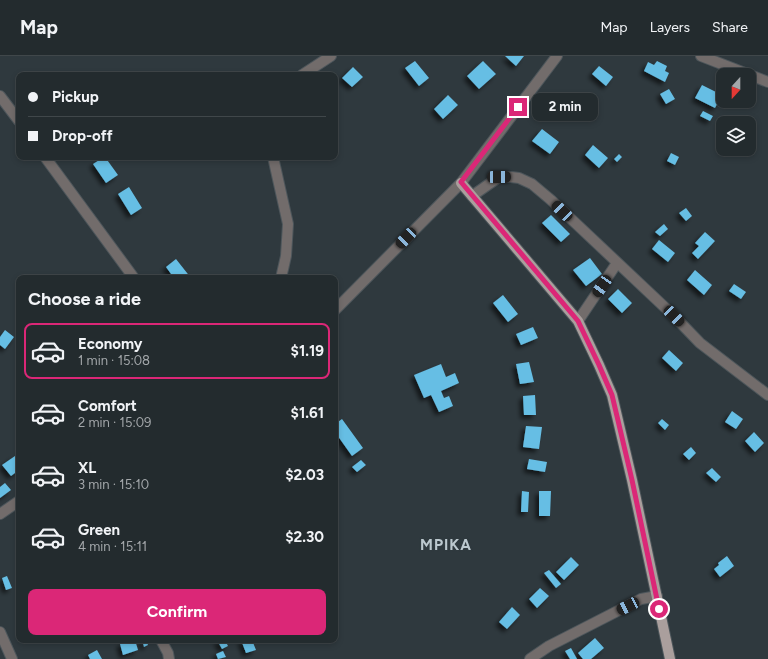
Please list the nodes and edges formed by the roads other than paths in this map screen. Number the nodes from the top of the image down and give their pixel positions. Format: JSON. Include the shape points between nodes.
{"nodes":[{"id":1,"x":331,"y":56,"type":"edge"},
{"id":2,"x":557,"y":56,"type":"edge"},
{"id":3,"x":701,"y":56,"type":"edge"},
{"id":4,"x":307,"y":72,"type":"edge"},
{"id":5,"x":768,"y":82,"type":"edge"},
{"id":6,"x":0,"y":96,"type":"edge"},
{"id":7,"x":16,"y":117,"type":"edge"},
{"id":8,"x":48,"y":160,"type":"edge"},
{"id":9,"x":274,"y":160,"type":"edge"},
{"id":10,"x":461,"y":182,"type":"junction"},
{"id":11,"x":472,"y":196,"type":"junction"},
{"id":12,"x":617,"y":263,"type":"junction"},
{"id":13,"x":132,"y":275,"type":"edge"},
{"id":14,"x":282,"y":275,"type":"edge"},
{"id":15,"x":338,"y":307,"type":"edge"},
{"id":16,"x":578,"y":321,"type":"junction"},
{"id":17,"x":768,"y":395,"type":"edge"},
{"id":18,"x":16,"y":503,"type":"edge"},
{"id":19,"x":0,"y":514,"type":"edge"},
{"id":20,"x":657,"y":596,"type":"junction"},
{"id":21,"x":0,"y":632,"type":"edge"},
{"id":22,"x":163,"y":643,"type":"edge"},
{"id":23,"x":12,"y":659,"type":"edge"},
{"id":24,"x":169,"y":659,"type":"edge"},
{"id":25,"x":530,"y":659,"type":"edge"},
{"id":26,"x":670,"y":659,"type":"edge"}],
"edges":[{"from":1,"to":4,"type":"street"},
{"from":2,"to":10,"type":"street"},
{"from":3,"to":5,"type":"street"},
{"from":6,"to":7,"type":"street"},
{"from":8,"to":13,"type":"street"},
{"from":9,"to":14,"type":"street","via":[[288,224]]},
{"from":10,"to":11,"type":"main road"},
{"from":10,"to":15,"type":"street"},
{"from":11,"to":12,"type":"street","via":[[499,177],[519,178],[532,184]]},
{"from":11,"to":16,"type":"main road"},
{"from":12,"to":16,"type":"street"},
{"from":12,"to":17,"type":"street","via":[[700,343]]},
{"from":16,"to":20,"type":"main road","via":[[612,395]]},
{"from":18,"to":19,"type":"street"},
{"from":20,"to":25,"type":"street","via":[[641,599],[549,646]]},
{"from":20,"to":26,"type":"main road"},
{"from":21,"to":23,"type":"street"},
{"from":22,"to":24,"type":"street"}]}
